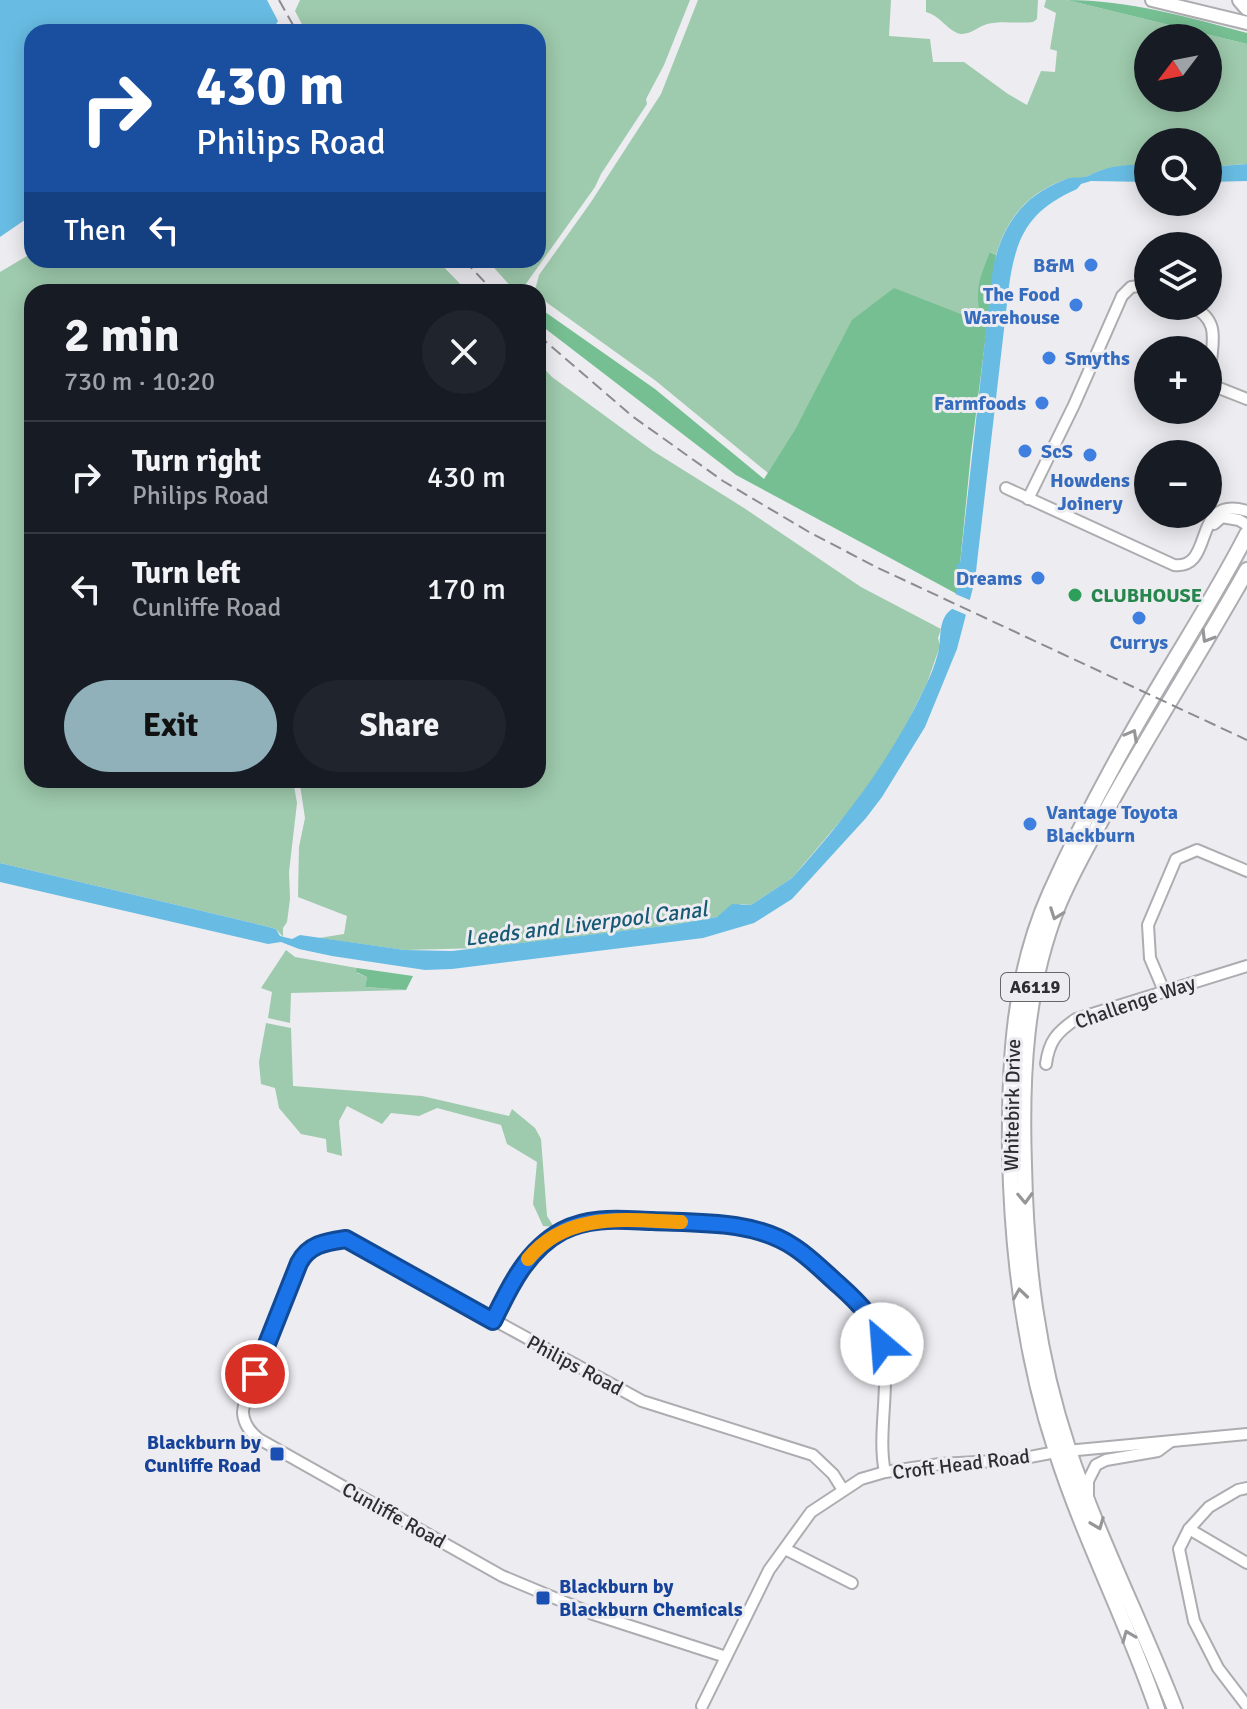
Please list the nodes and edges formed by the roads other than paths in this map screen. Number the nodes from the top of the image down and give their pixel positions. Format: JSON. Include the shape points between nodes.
{"nodes":[{"id":1,"x":1152,"y":0,"type":"edge"},
{"id":2,"x":1195,"y":0,"type":"edge"},
{"id":3,"x":1240,"y":0,"type":"edge"},
{"id":4,"x":1171,"y":3,"type":"junction"},
{"id":5,"x":1247,"y":8,"type":"edge"},
{"id":6,"x":1247,"y":23,"type":"edge"},
{"id":7,"x":1134,"y":287,"type":"edge"},
{"id":8,"x":1209,"y":320,"type":"edge"},
{"id":9,"x":1244,"y":396,"type":"edge"},
{"id":10,"x":1006,"y":488,"type":"dead end"},
{"id":11,"x":1028,"y":499,"type":"junction"},
{"id":12,"x":1247,"y":511,"type":"edge"},
{"id":13,"x":1247,"y":525,"type":"edge"},
{"id":14,"x":1206,"y":531,"type":"junction"},
{"id":15,"x":1247,"y":534,"type":"edge"},
{"id":16,"x":1247,"y":570,"type":"edge"},
{"id":17,"x":1247,"y":871,"type":"edge"},
{"id":18,"x":1247,"y":966,"type":"edge"},
{"id":19,"x":1164,"y":991,"type":"junction"},
{"id":20,"x":1046,"y":1064,"type":"dead end"},
{"id":21,"x":307,"y":1251,"type":"joint"},
{"id":22,"x":493,"y":1321,"type":"junction"},
{"id":23,"x":1247,"y":1434,"type":"edge"},
{"id":24,"x":1171,"y":1441,"type":"junction"},
{"id":25,"x":1063,"y":1452,"type":"junction"},
{"id":26,"x":885,"y":1472,"type":"junction"},
{"id":27,"x":1247,"y":1488,"type":"edge"},
{"id":28,"x":843,"y":1490,"type":"junction"},
{"id":29,"x":1088,"y":1497,"type":"junction"},
{"id":30,"x":1189,"y":1529,"type":"junction"},
{"id":31,"x":785,"y":1549,"type":"junction"},
{"id":32,"x":1247,"y":1563,"type":"edge"},
{"id":33,"x":852,"y":1583,"type":"dead end"},
{"id":34,"x":726,"y":1657,"type":"junction"},
{"id":35,"x":702,"y":1706,"type":"dead end"},
{"id":36,"x":1247,"y":1707,"type":"edge"},
{"id":37,"x":1157,"y":1709,"type":"edge"},
{"id":38,"x":1175,"y":1709,"type":"edge"}],
"edges":[{"from":1,"to":4,"type":"main road"},
{"from":2,"to":4,"type":"main road"},
{"from":3,"to":5,"type":"highway"},
{"from":4,"to":6,"type":"main road"},
{"from":7,"to":11,"type":"street","via":[[1122,296]]},
{"from":8,"to":9,"type":"street","via":[[1211,382]]},
{"from":10,"to":11,"type":"street"},
{"from":11,"to":14,"type":"street","via":[[1174,565],[1193,558]]},
{"from":12,"to":14,"type":"street","via":[[1224,508],[1213,514]]},
{"from":13,"to":14,"type":"street","via":[[1222,517]]},
{"from":25,"to":15,"type":"highway","name":"Whitebirk Drive","number":"A6119","one_way":true,"via":[[1035,1378],[1015,1264],[1010,1073],[1022,976],[1049,894],[1088,816]]},
{"from":16,"to":25,"type":"highway","name":"Whitebirk Drive","number":"A6119","one_way":true,"via":[[1077,866],[1043,949],[1027,1026],[1023,1127],[1029,1262]]},
{"from":17,"to":19,"type":"street","via":[[1197,850],[1176,859],[1148,925],[1150,958]]},
{"from":18,"to":19,"type":"street","name":"Challenge Way"},
{"from":19,"to":20,"type":"street","name":"Challenge Way","via":[[1076,1019],[1058,1031],[1048,1046]]},
{"from":21,"to":22,"type":"street","name":"Philips Road","via":[[346,1239]]},
{"from":21,"to":34,"type":"street","name":"Cunliffe Road","via":[[242,1411],[252,1433],[502,1576],[593,1614]]},
{"from":22,"to":26,"type":"street","via":[[530,1256],[575,1225],[612,1219],[719,1224],[779,1238],[818,1265],[863,1308],[879,1332],[885,1358]]},
{"from":22,"to":28,"type":"street","name":"Philips Road","via":[[642,1401],[813,1455]]},
{"from":23,"to":24,"type":"street"},
{"from":24,"to":25,"type":"street"},
{"from":24,"to":29,"type":"street","via":[[1158,1451],[1096,1465]]},
{"from":25,"to":26,"type":"street","name":"Croft Head Road"},
{"from":25,"to":29,"type":"highway","name":"Whitebirk Drive","number":"A6119"},
{"from":37,"to":25,"type":"highway","name":"Whitebirk Drive","number":"A6119","one_way":true},
{"from":26,"to":28,"type":"street","name":"Croft Head Road"},
{"from":27,"to":30,"type":"street","via":[[1209,1507]]},
{"from":28,"to":31,"type":"street","name":"Croft Head Road","via":[[811,1512]]},
{"from":29,"to":38,"type":"highway","name":"Whitebirk Drive","number":"A6119","one_way":true},
{"from":30,"to":32,"type":"street"},
{"from":30,"to":36,"type":"street","via":[[1179,1549],[1194,1621],[1218,1668]]},
{"from":31,"to":33,"type":"street"},
{"from":31,"to":34,"type":"street","name":"Croft Head Road"},
{"from":34,"to":35,"type":"street","name":"Croft Head Road"}]}
